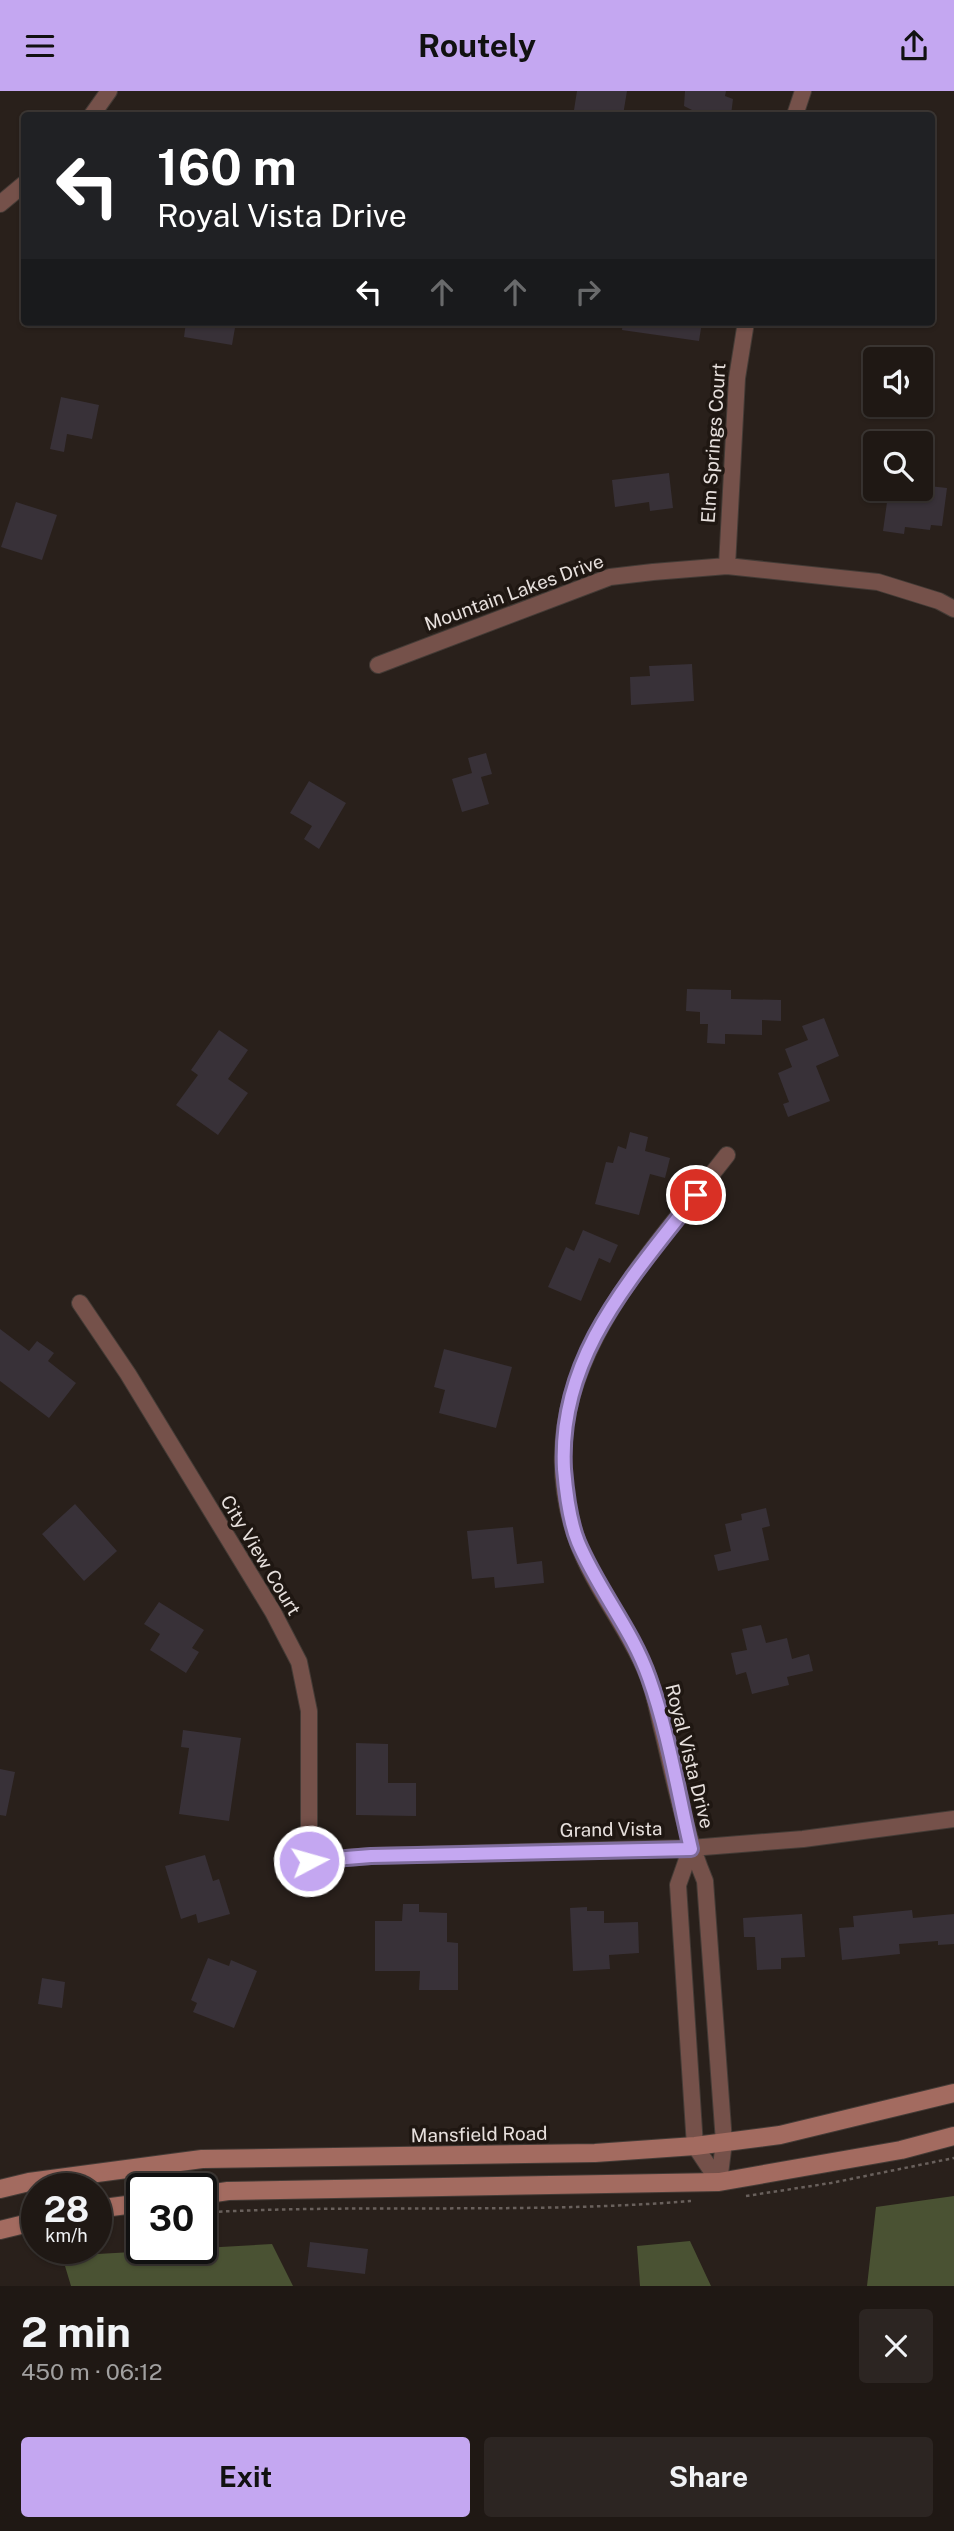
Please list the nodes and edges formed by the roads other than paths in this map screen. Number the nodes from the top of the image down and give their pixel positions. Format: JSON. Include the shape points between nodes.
{"nodes":[{"id":1,"x":109,"y":91,"type":"edge"},
{"id":2,"x":803,"y":91,"type":"edge"},
{"id":3,"x":94,"y":112,"type":"edge"},
{"id":4,"x":796,"y":112,"type":"edge"},
{"id":5,"x":21,"y":186,"type":"edge"},
{"id":6,"x":0,"y":204,"type":"edge"},
{"id":7,"x":745,"y":326,"type":"edge"},
{"id":8,"x":727,"y":566,"type":"junction"},
{"id":9,"x":954,"y":609,"type":"edge"},
{"id":10,"x":378,"y":665,"type":"dead end"},
{"id":11,"x":727,"y":1154,"type":"dead end"},
{"id":12,"x":80,"y":1303,"type":"dead end"},
{"id":13,"x":954,"y":1819,"type":"edge"},
{"id":14,"x":691,"y":1849,"type":"junction"},
{"id":15,"x":309,"y":1861,"type":"joint"},
{"id":16,"x":711,"y":1973,"type":"junction"},
{"id":17,"x":684,"y":1976,"type":"junction"},
{"id":18,"x":954,"y":2093,"type":"edge"},
{"id":19,"x":954,"y":2136,"type":"edge"},
{"id":20,"x":724,"y":2143,"type":"junction"},
{"id":21,"x":695,"y":2146,"type":"junction"},
{"id":22,"x":719,"y":2182,"type":"junction"},
{"id":23,"x":0,"y":2189,"type":"edge"},
{"id":24,"x":217,"y":2193,"type":"edge"},
{"id":25,"x":21,"y":2225,"type":"edge"},
{"id":26,"x":0,"y":2230,"type":"edge"}],
"edges":[{"from":1,"to":3,"type":"street"},
{"from":2,"to":4,"type":"street"},
{"from":5,"to":6,"type":"street"},
{"from":7,"to":8,"type":"street","name":"Elm Springs Court","via":[[737,378]]},
{"from":8,"to":9,"type":"street","name":"Mountain Lakes Drive","via":[[878,582]]},
{"from":8,"to":10,"type":"street","name":"Mountain Lakes Drive","via":[[610,577]]},
{"from":11,"to":14,"type":"street","name":"Royal Vista Drive","via":[[618,1296],[586,1353],[569,1398],[563,1441],[566,1493],[576,1539],[629,1632],[649,1679]]},
{"from":12,"to":15,"type":"street","name":"City View Court","via":[[128,1374],[299,1661],[309,1711]]},
{"from":13,"to":14,"type":"street","name":"Grand Vista"},
{"from":14,"to":15,"type":"street","name":"Grand Vista"},
{"from":14,"to":16,"type":"street","name":"Royal Vista Drive","via":[[705,1881]]},
{"from":14,"to":17,"type":"street","name":"Royal Vista Drive","via":[[678,1885]]},
{"from":16,"to":17,"type":"street"},
{"from":16,"to":20,"type":"street","name":"Royal Vista Drive"},
{"from":17,"to":21,"type":"street","name":"Royal Vista Drive"},
{"from":18,"to":20,"type":"main road","name":"Mansfield Road","via":[[805,2130]]},
{"from":19,"to":22,"type":"main road","via":[[901,2150]]},
{"from":20,"to":21,"type":"main road","name":"Mansfield Road"},
{"from":20,"to":22,"type":"street","name":"Royal Vista Drive"},
{"from":21,"to":22,"type":"street","name":"Royal Vista Drive"},
{"from":21,"to":23,"type":"main road","name":"Mansfield Road","via":[[595,2153],[202,2158]]},
{"from":22,"to":24,"type":"main road"},
{"from":25,"to":26,"type":"main road"}]}
